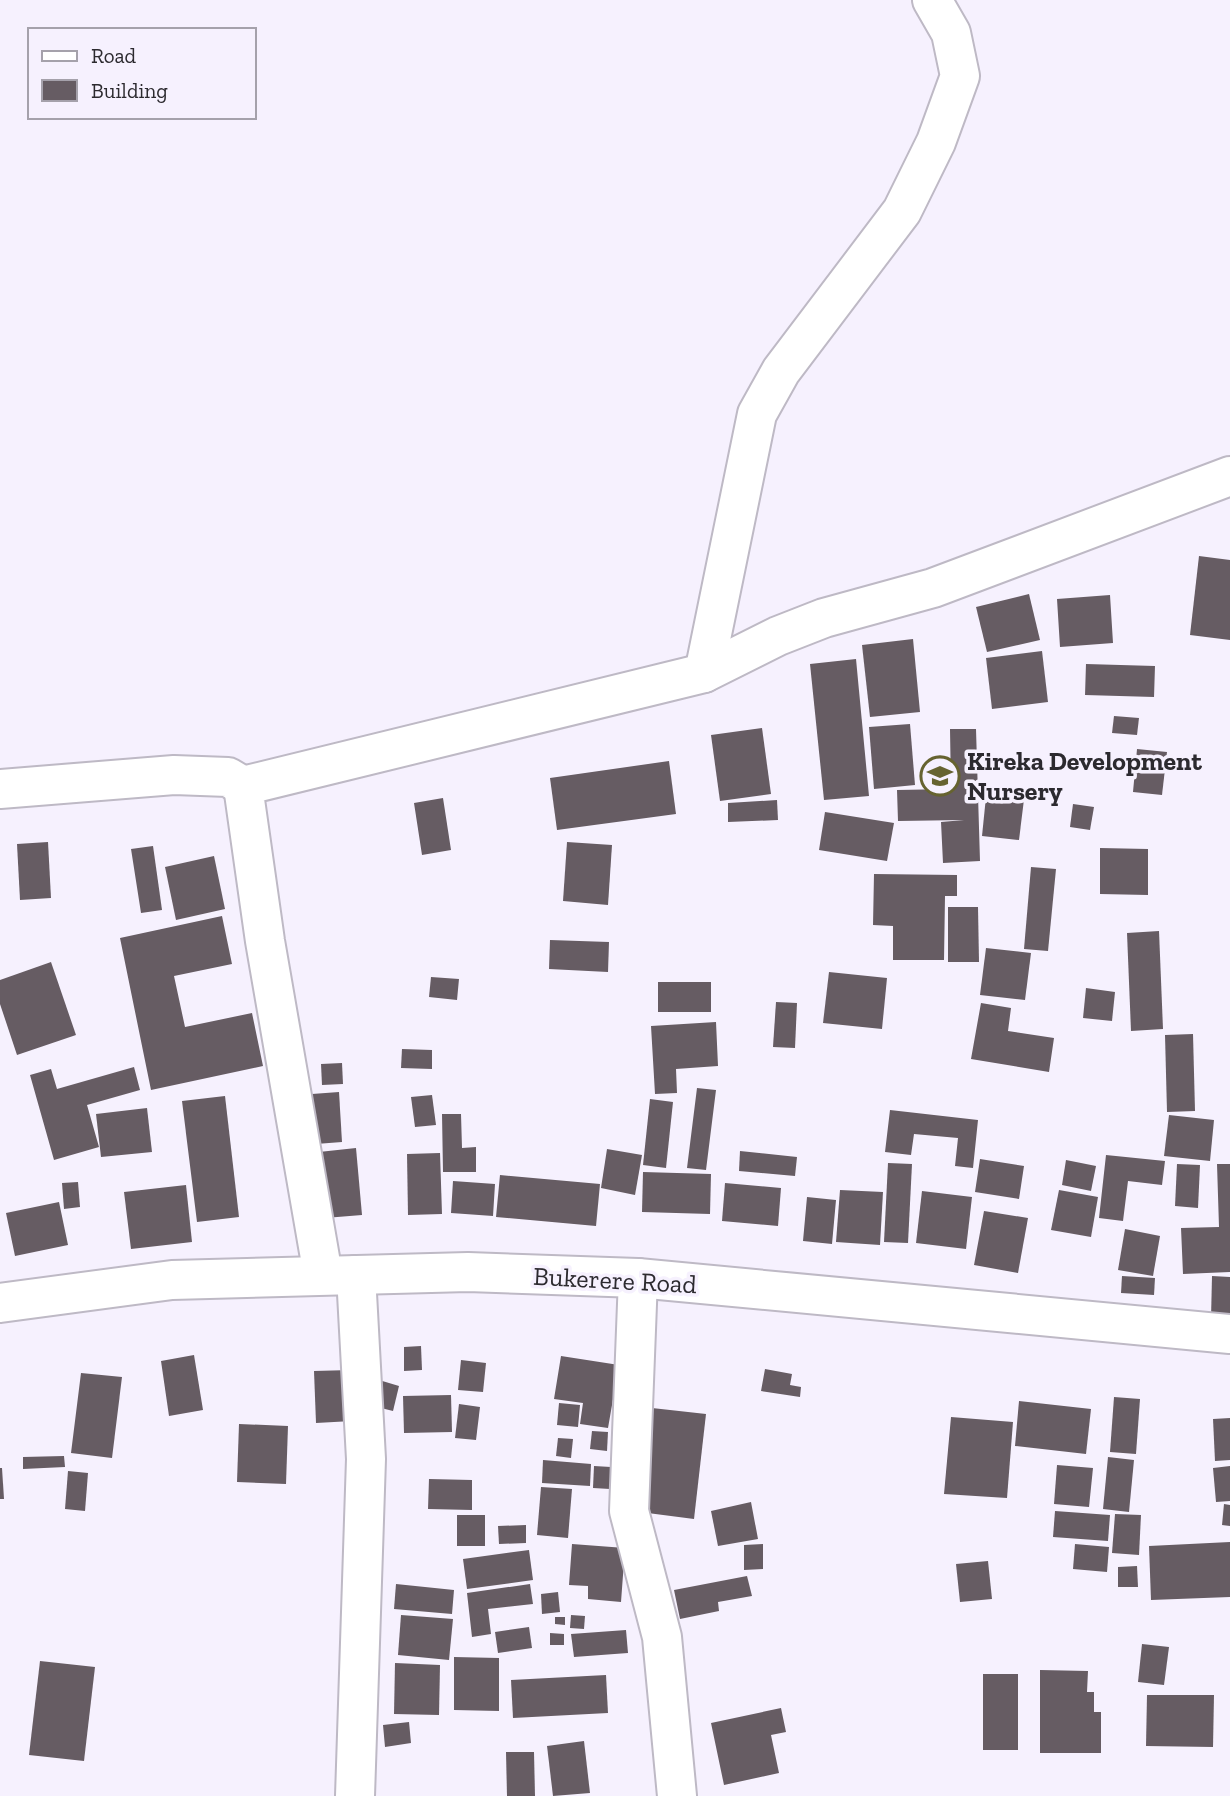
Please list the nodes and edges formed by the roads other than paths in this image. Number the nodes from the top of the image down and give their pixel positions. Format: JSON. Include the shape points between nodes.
{"nodes":[{"id":1,"x":932,"y":0,"type":"edge"},
{"id":2,"x":1230,"y":476,"type":"edge"},
{"id":3,"x":704,"y":673,"type":"junction"},
{"id":4,"x":243,"y":786,"type":"junction"},
{"id":5,"x":0,"y":789,"type":"edge"},
{"id":6,"x":340,"y":1275,"type":"junction"},
{"id":7,"x":638,"y":1278,"type":"junction"},
{"id":8,"x":0,"y":1303,"type":"edge"},
{"id":9,"x":1230,"y":1334,"type":"edge"},
{"id":10,"x":355,"y":1796,"type":"edge"},
{"id":11,"x":677,"y":1796,"type":"edge"}],
"edges":[{"from":1,"to":3,"type":"street","via":[[951,33],[960,75],[936,142],[902,211],[781,371],[757,414]]},
{"from":2,"to":3,"type":"street","via":[[933,588],[824,618]]},
{"from":3,"to":4,"type":"street"},
{"from":4,"to":5,"type":"street","via":[[228,778],[174,775]]},
{"from":4,"to":6,"type":"street","via":[[265,941]]},
{"from":6,"to":7,"type":"street","name":"Bukerere Road","via":[[468,1272]]},
{"from":6,"to":8,"type":"street","name":"Bukerere Road","via":[[172,1280]]},
{"from":6,"to":10,"type":"street","via":[[366,1459]]},
{"from":7,"to":9,"type":"street","name":"Bukerere Road"},
{"from":7,"to":11,"type":"street","via":[[629,1511],[662,1637]]}]}
